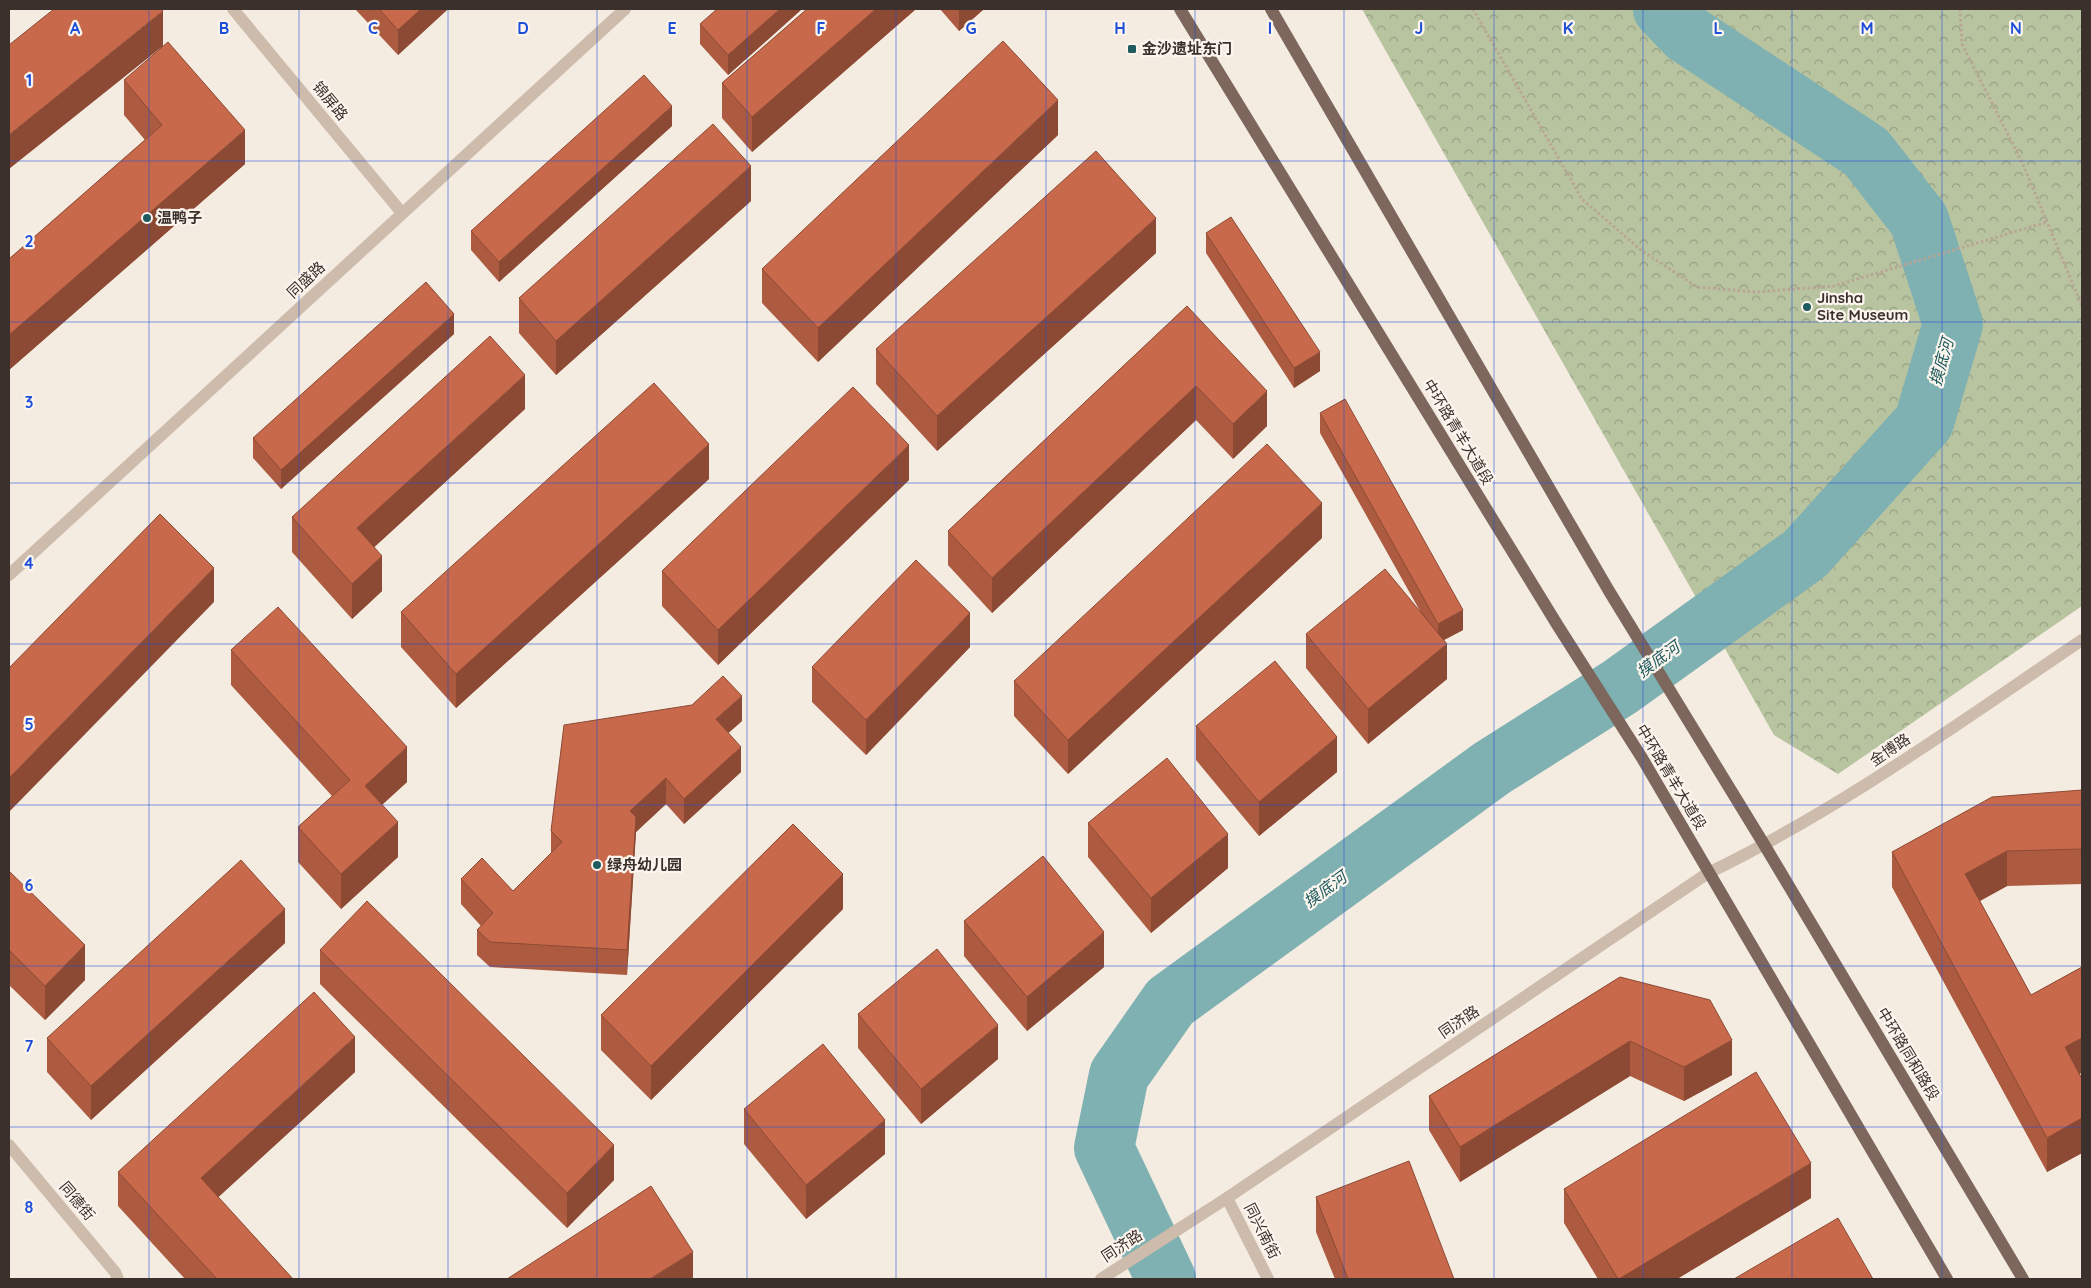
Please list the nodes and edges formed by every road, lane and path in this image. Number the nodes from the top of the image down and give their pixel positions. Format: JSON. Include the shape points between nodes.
{"nodes":[{"id":1,"x":233,"y":9,"type":"edge"},
{"id":2,"x":625,"y":9,"type":"edge"},
{"id":3,"x":1180,"y":9,"type":"edge"},
{"id":4,"x":1271,"y":9,"type":"edge"},
{"id":5,"x":1473,"y":9,"type":"edge"},
{"id":6,"x":1960,"y":9,"type":"edge"},
{"id":7,"x":402,"y":213,"type":"junction"},
{"id":8,"x":2048,"y":222,"type":"junction"},
{"id":9,"x":2082,"y":306,"type":"edge"},
{"id":10,"x":9,"y":575,"type":"edge"},
{"id":11,"x":2082,"y":640,"type":"edge"},
{"id":12,"x":1765,"y":846,"type":"junction"},
{"id":13,"x":1708,"y":873,"type":"junction"},
{"id":14,"x":9,"y":1145,"type":"edge"},
{"id":15,"x":1227,"y":1198,"type":"junction"},
{"id":16,"x":118,"y":1279,"type":"edge"},
{"id":17,"x":1101,"y":1279,"type":"edge"},
{"id":18,"x":1268,"y":1279,"type":"edge"},
{"id":19,"x":1947,"y":1279,"type":"edge"},
{"id":20,"x":2023,"y":1279,"type":"edge"}],
"edges":[{"from":1,"to":7,"type":"street","name":"锦屏路"},
{"from":2,"to":7,"type":"street","name":"同盛路"},
{"from":3,"to":13,"type":"main road","name":"中环路青羊大道段","via":[[1642,758]]},
{"from":4,"to":12,"type":"main road","via":[[1609,591]]},
{"from":5,"to":8,"type":"path","via":[[1582,199],[1641,250],[1697,287],[1756,292],[1834,286]]},
{"from":6,"to":8,"type":"path","via":[[1962,44],[2022,162]]},
{"from":7,"to":10,"type":"street","name":"同盛路"},
{"from":8,"to":9,"type":"path"},
{"from":11,"to":12,"type":"street","name":"金博路","via":[[1857,792]]},
{"from":12,"to":13,"type":"street","name":"金博路"},
{"from":12,"to":20,"type":"main road","name":"中环路同和路段"},
{"from":13,"to":15,"type":"street","name":"同济路"},
{"from":13,"to":19,"type":"main road"},
{"from":14,"to":16,"type":"street","name":"同德街"},
{"from":15,"to":17,"type":"street","name":"同济路"},
{"from":15,"to":18,"type":"street","name":"同兴南街"}]}
